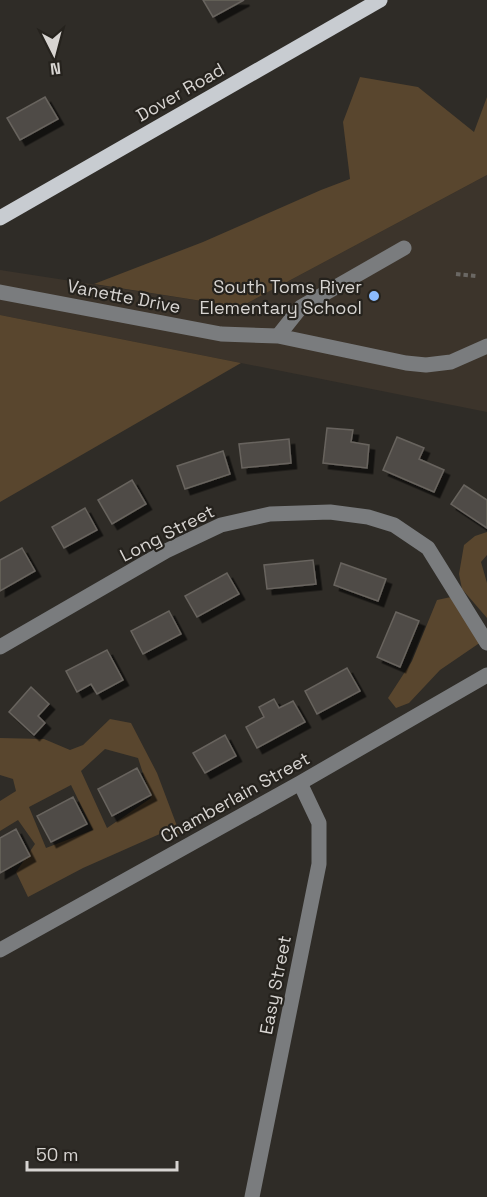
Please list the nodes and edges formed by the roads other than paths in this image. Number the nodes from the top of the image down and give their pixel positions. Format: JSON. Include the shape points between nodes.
{"nodes":[{"id":1,"x":380,"y":0,"type":"edge"},
{"id":2,"x":0,"y":218,"type":"edge"},
{"id":3,"x":404,"y":248,"type":"dead end"},
{"id":4,"x":0,"y":292,"type":"edge"},
{"id":5,"x":278,"y":336,"type":"junction"},
{"id":6,"x":487,"y":346,"type":"edge"},
{"id":7,"x":487,"y":643,"type":"edge"},
{"id":8,"x":0,"y":647,"type":"edge"},
{"id":9,"x":487,"y":675,"type":"edge"},
{"id":10,"x":300,"y":783,"type":"junction"},
{"id":11,"x":0,"y":950,"type":"edge"},
{"id":12,"x":252,"y":1197,"type":"edge"}],
"edges":[{"from":1,"to":2,"type":"main road","name":"Dover Road"},
{"from":3,"to":5,"type":"street","via":[[300,307]]},
{"from":4,"to":5,"type":"street","name":"Vanette Drive","via":[[221,334]]},
{"from":5,"to":6,"type":"street","name":"Vanette Drive","via":[[426,365],[451,362]]},
{"from":7,"to":8,"type":"street","name":"Long Street","via":[[428,548],[394,525],[330,512],[270,514],[221,525],[166,551]]},
{"from":9,"to":10,"type":"street","name":"Chamberlain Street"},
{"from":10,"to":11,"type":"street","name":"Chamberlain Street"},
{"from":10,"to":12,"type":"street","name":"Easy Street","via":[[319,823],[319,864]]}]}
